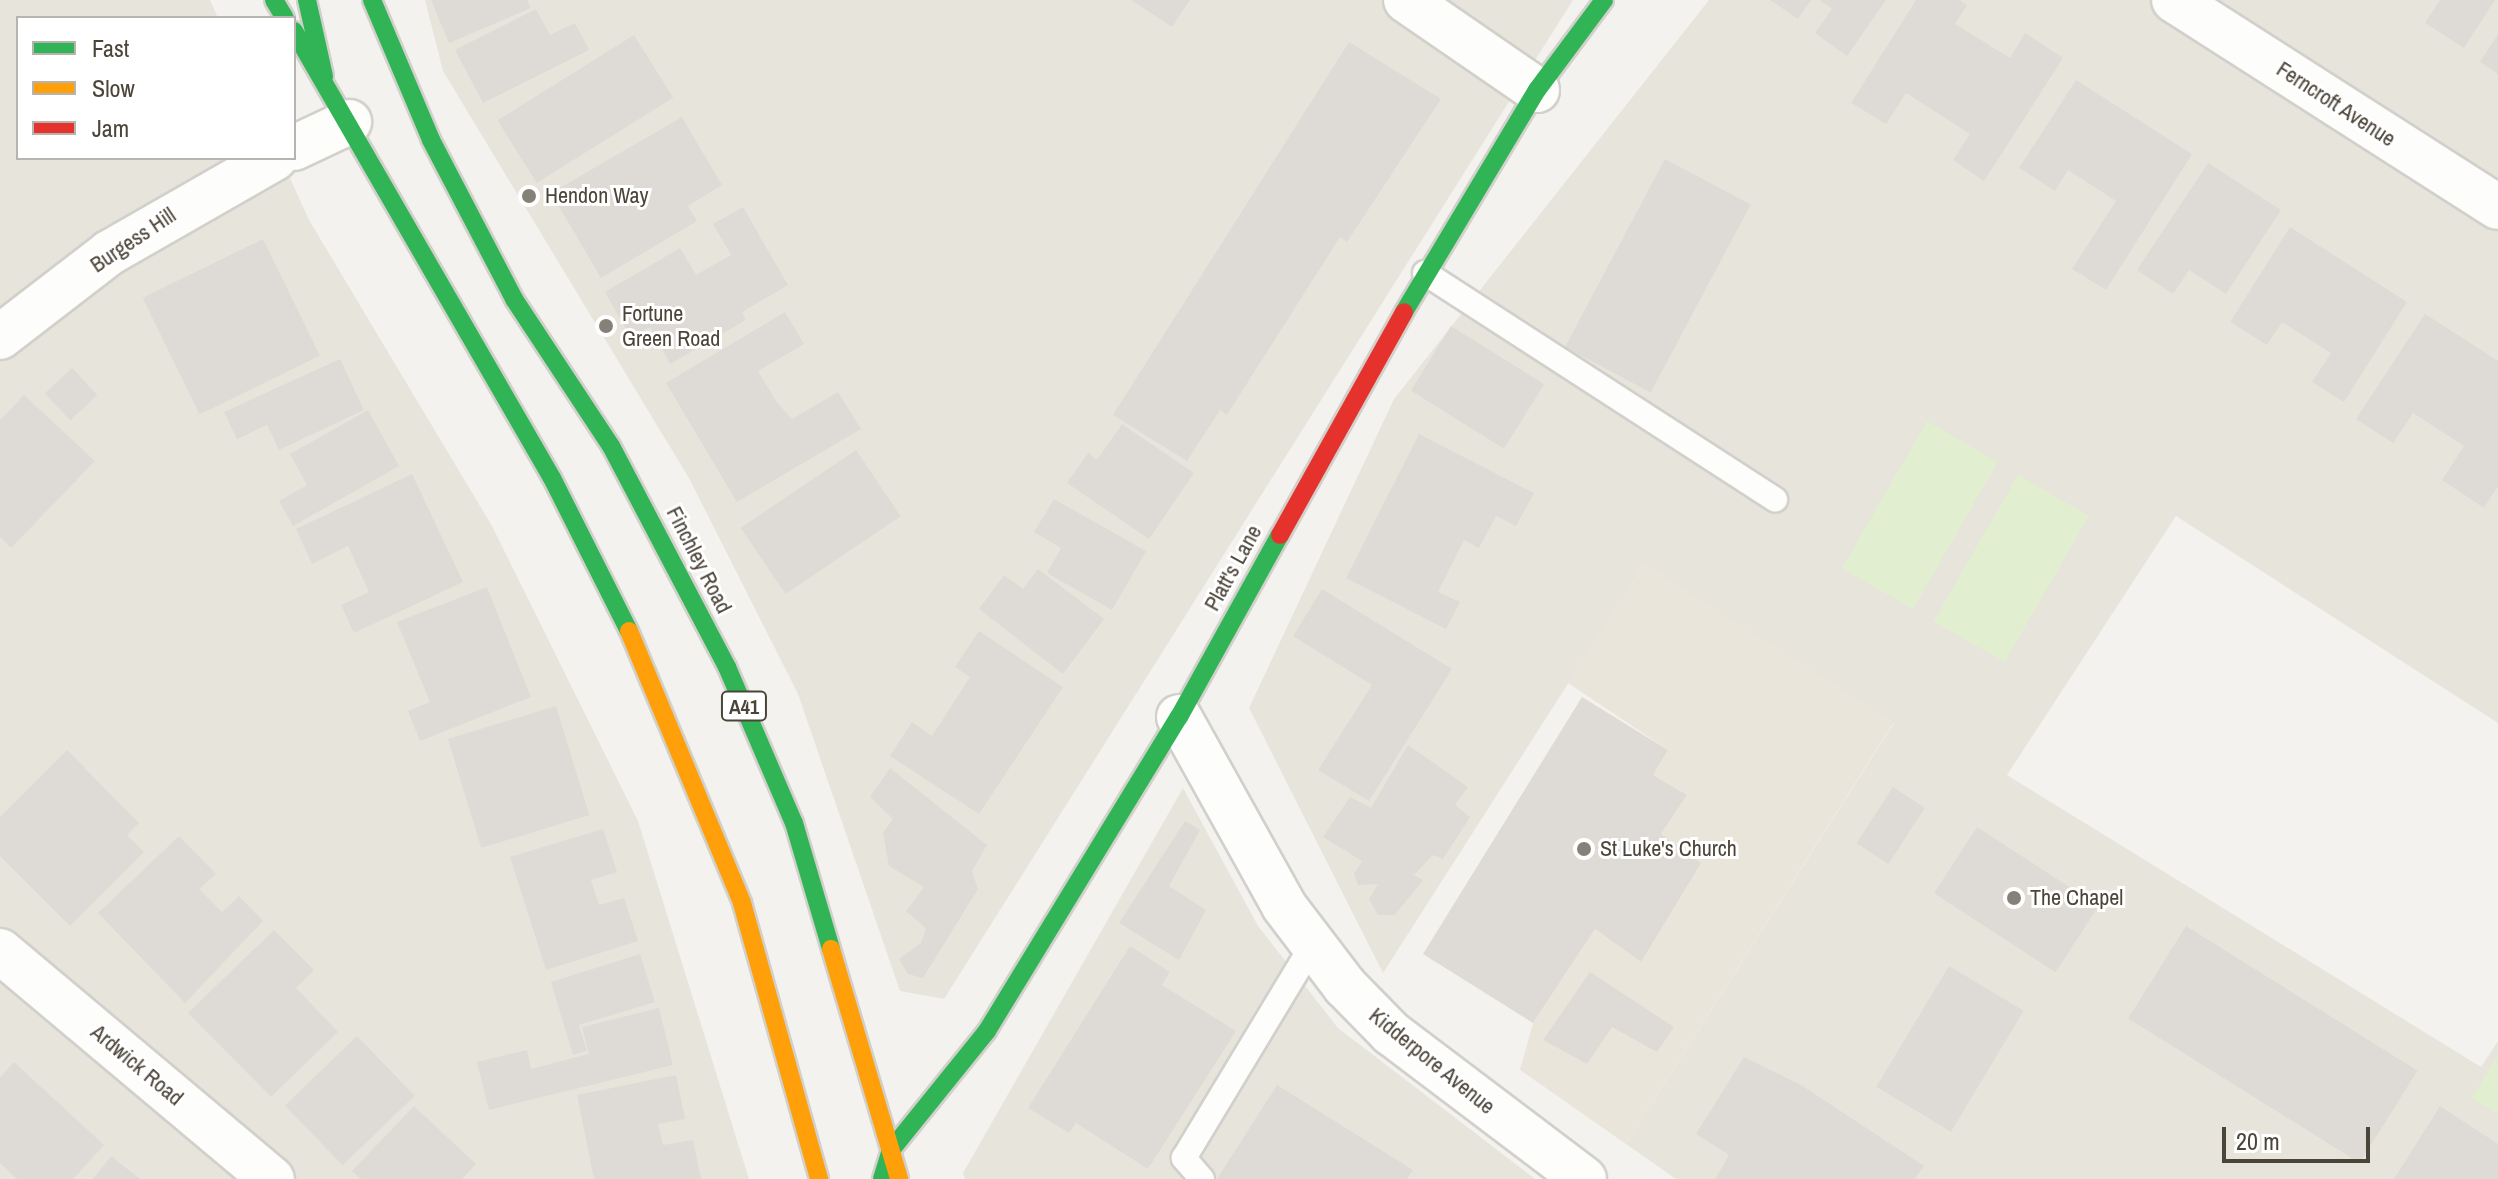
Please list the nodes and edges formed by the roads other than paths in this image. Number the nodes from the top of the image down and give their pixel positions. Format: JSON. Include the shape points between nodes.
{"nodes":[{"id":1,"x":307,"y":0,"type":"edge"},
{"id":2,"x":372,"y":0,"type":"edge"},
{"id":3,"x":1406,"y":0,"type":"edge"},
{"id":4,"x":1604,"y":0,"type":"edge"},
{"id":5,"x":2174,"y":0,"type":"edge"},
{"id":6,"x":296,"y":34,"type":"edge"},
{"id":7,"x":325,"y":78,"type":"junction"},
{"id":8,"x":1537,"y":90,"type":"junction"},
{"id":9,"x":349,"y":122,"type":"junction"},
{"id":10,"x":296,"y":147,"type":"edge"},
{"id":11,"x":272,"y":160,"type":"edge"},
{"id":12,"x":2498,"y":207,"type":"edge"},
{"id":13,"x":1425,"y":273,"type":"junction"},
{"id":14,"x":0,"y":337,"type":"edge"},
{"id":15,"x":1775,"y":499,"type":"dead end"},
{"id":16,"x":1179,"y":717,"type":"junction"},
{"id":17,"x":1313,"y":944,"type":"junction"},
{"id":18,"x":0,"y":951,"type":"edge"},
{"id":19,"x":891,"y":1150,"type":"junction"},
{"id":20,"x":272,"y":1179,"type":"edge"},
{"id":21,"x":819,"y":1179,"type":"edge"},
{"id":22,"x":882,"y":1179,"type":"edge"},
{"id":23,"x":899,"y":1179,"type":"edge"},
{"id":24,"x":1202,"y":1179,"type":"edge"},
{"id":25,"x":1584,"y":1179,"type":"edge"}],
"edges":[{"from":1,"to":7,"type":"main road"},
{"from":2,"to":19,"type":"main road","name":"Finchley Road","number":"A41","via":[[431,140],[514,299],[611,446],[727,667],[794,823]]},
{"from":3,"to":8,"type":"street"},
{"from":4,"to":8,"type":"main road","name":"Platt's Lane"},
{"from":5,"to":12,"type":"street","name":"Ferncroft Avenue"},
{"from":6,"to":7,"type":"main road"},
{"from":7,"to":9,"type":"main road"},
{"from":8,"to":13,"type":"main road","name":"Platt's Lane"},
{"from":9,"to":10,"type":"street"},
{"from":9,"to":21,"type":"main road","via":[[384,195],[552,478],[660,694],[742,903]]},
{"from":11,"to":14,"type":"street","name":"Burgess Hill","via":[[109,253]]},
{"from":13,"to":15,"type":"lane"},
{"from":13,"to":16,"type":"main road","name":"Platt's Lane"},
{"from":16,"to":17,"type":"street","name":"Kidderpore Avenue","via":[[1284,906]]},
{"from":16,"to":19,"type":"main road","name":"Platt's Lane","via":[[971,1057]]},
{"from":17,"to":24,"type":"lane","via":[[1184,1158]]},
{"from":17,"to":25,"type":"street","name":"Kidderpore Avenue","via":[[1391,1033]]},
{"from":18,"to":20,"type":"street","name":"Ardwick Road"},
{"from":19,"to":22,"type":"main road"},
{"from":19,"to":23,"type":"main road","name":"Finchley Road","number":"A41"}]}
